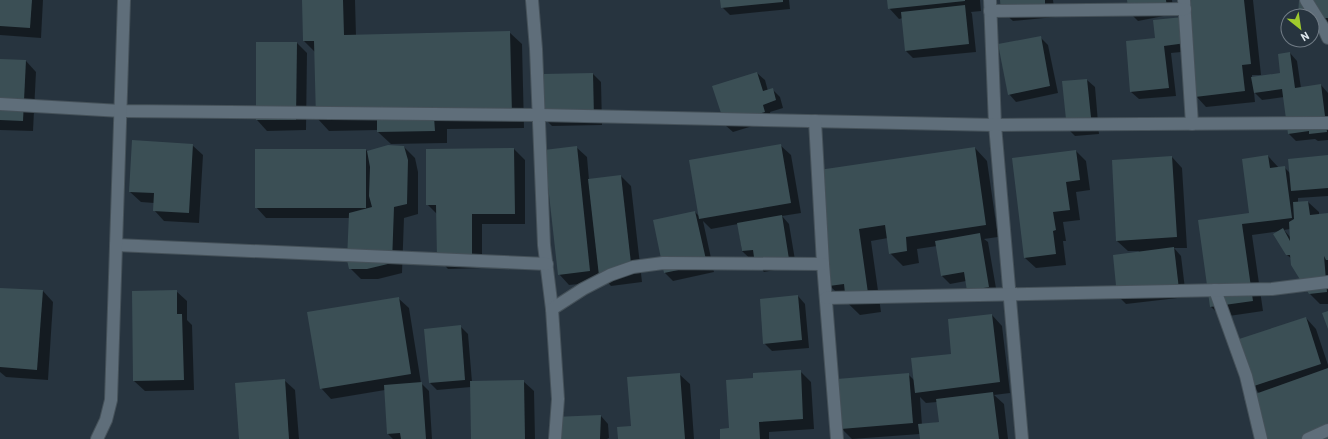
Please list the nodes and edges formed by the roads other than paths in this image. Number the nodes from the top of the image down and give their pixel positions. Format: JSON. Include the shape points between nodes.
{"nodes":[{"id":1,"x":124,"y":0,"type":"edge"},
{"id":2,"x":532,"y":0,"type":"edge"},
{"id":3,"x":1306,"y":0,"type":"edge"},
{"id":4,"x":1185,"y":5,"type":"edge"},
{"id":5,"x":990,"y":6,"type":"edge"},
{"id":6,"x":1327,"y":32,"type":"edge"},
{"id":7,"x":0,"y":104,"type":"edge"},
{"id":8,"x":121,"y":111,"type":"junction"},
{"id":9,"x":539,"y":115,"type":"junction"},
{"id":10,"x":815,"y":121,"type":"junction"},
{"id":11,"x":1328,"y":123,"type":"edge"},
{"id":12,"x":1192,"y":124,"type":"junction"},
{"id":13,"x":995,"y":125,"type":"junction"},
{"id":14,"x":116,"y":245,"type":"junction"},
{"id":15,"x":547,"y":264,"type":"junction"},
{"id":16,"x":823,"y":264,"type":"junction"},
{"id":17,"x":1328,"y":282,"type":"edge"},
{"id":18,"x":1215,"y":290,"type":"junction"},
{"id":19,"x":1010,"y":294,"type":"junction"},
{"id":20,"x":826,"y":298,"type":"junction"},
{"id":21,"x":552,"y":309,"type":"junction"},
{"id":22,"x":1328,"y":430,"type":"edge"},
{"id":23,"x":97,"y":439,"type":"edge"},
{"id":24,"x":555,"y":439,"type":"edge"},
{"id":25,"x":837,"y":439,"type":"edge"},
{"id":26,"x":1022,"y":439,"type":"edge"},
{"id":27,"x":1261,"y":439,"type":"edge"},
{"id":28,"x":1308,"y":439,"type":"edge"}],
"edges":[{"from":1,"to":8,"type":"street"},
{"from":2,"to":9,"type":"street"},
{"from":3,"to":6,"type":"street"},
{"from":4,"to":5,"type":"street"},
{"from":4,"to":12,"type":"street"},
{"from":5,"to":13,"type":"street"},
{"from":7,"to":8,"type":"street"},
{"from":8,"to":9,"type":"street"},
{"from":8,"to":14,"type":"street"},
{"from":9,"to":10,"type":"street"},
{"from":9,"to":15,"type":"street"},
{"from":10,"to":13,"type":"street"},
{"from":10,"to":16,"type":"street"},
{"from":11,"to":12,"type":"street"},
{"from":12,"to":13,"type":"street"},
{"from":13,"to":19,"type":"street"},
{"from":14,"to":15,"type":"street"},
{"from":14,"to":23,"type":"street","via":[[111,400],[106,420]]},
{"from":15,"to":21,"type":"street"},
{"from":16,"to":20,"type":"street"},
{"from":16,"to":21,"type":"street","via":[[663,263],[610,275]]},
{"from":17,"to":18,"type":"street","via":[[1272,289]]},
{"from":18,"to":19,"type":"street"},
{"from":18,"to":27,"type":"street","via":[[1246,376]]},
{"from":19,"to":20,"type":"street"},
{"from":19,"to":26,"type":"street"},
{"from":20,"to":25,"type":"street"},
{"from":21,"to":24,"type":"street","via":[[558,399]]},
{"from":22,"to":28,"type":"street"}]}
